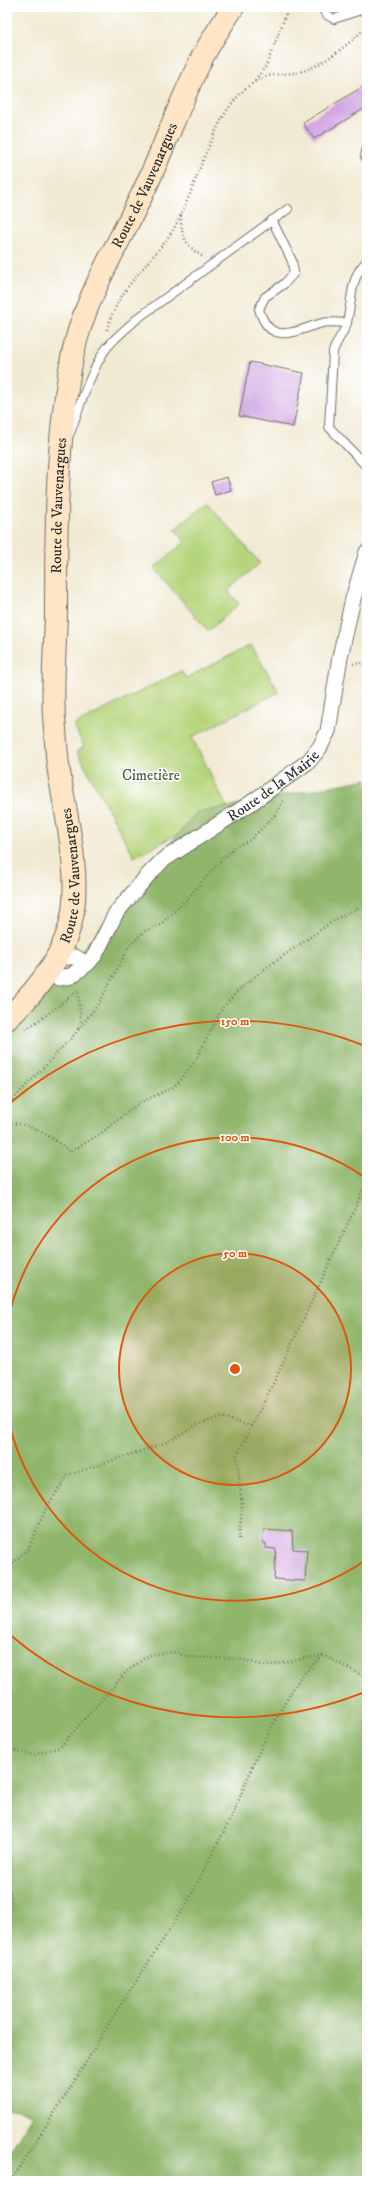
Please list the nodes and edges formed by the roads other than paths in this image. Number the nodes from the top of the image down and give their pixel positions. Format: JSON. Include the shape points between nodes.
{"nodes":[{"id":1,"x":233,"y":7,"type":"edge"},
{"id":2,"x":321,"y":7,"type":"edge"},
{"id":3,"x":367,"y":8,"type":"edge"},
{"id":4,"x":367,"y":147,"type":"edge"},
{"id":5,"x":367,"y":160,"type":"edge"},
{"id":6,"x":288,"y":209,"type":"dead end"},
{"id":7,"x":272,"y":220,"type":"junction"},
{"id":8,"x":367,"y":261,"type":"edge"},
{"id":9,"x":347,"y":323,"type":"junction"},
{"id":10,"x":367,"y":467,"type":"edge"},
{"id":11,"x":60,"y":469,"type":"junction"},
{"id":12,"x":367,"y":552,"type":"edge"},
{"id":13,"x":59,"y":953,"type":"junction"},
{"id":14,"x":87,"y":964,"type":"junction"},
{"id":15,"x":47,"y":973,"type":"junction"},
{"id":16,"x":15,"y":1029,"type":"edge"}],
"edges":[{"from":1,"to":11,"type":"main road","name":"Route de Vauvenargues","via":[[200,62],[146,187],[102,271],[80,327],[64,410]]},
{"from":2,"to":3,"type":"lane","via":[[334,19]]},
{"from":4,"to":5,"type":"lane"},
{"from":6,"to":7,"type":"lane"},
{"from":7,"to":9,"type":"lane","via":[[292,261],[294,273],[262,302],[259,308],[265,325],[270,330],[285,334],[324,323]]},
{"from":7,"to":11,"type":"lane","via":[[138,318],[105,350],[80,407]]},
{"from":8,"to":9,"type":"lane","via":[[354,279]]},
{"from":9,"to":10,"type":"lane","via":[[336,341],[333,352],[329,427]]},
{"from":11,"to":13,"type":"main road","name":"Route de Vauvenargues","via":[[56,523],[53,703],[58,768],[70,837],[75,890],[73,913]]},
{"from":12,"to":14,"type":"street","name":"Route de la Mairie","via":[[340,657],[328,731],[320,747],[309,761],[252,803],[163,860],[116,913],[95,955]]},
{"from":13,"to":14,"type":"street"},
{"from":13,"to":15,"type":"main road","name":"Route de Vauvenargues"},
{"from":14,"to":15,"type":"street","name":"Route de la Mairie","via":[[71,976],[59,978]]},
{"from":15,"to":16,"type":"main road","name":"Route de Vauvenargues","via":[[34,991]]}]}
